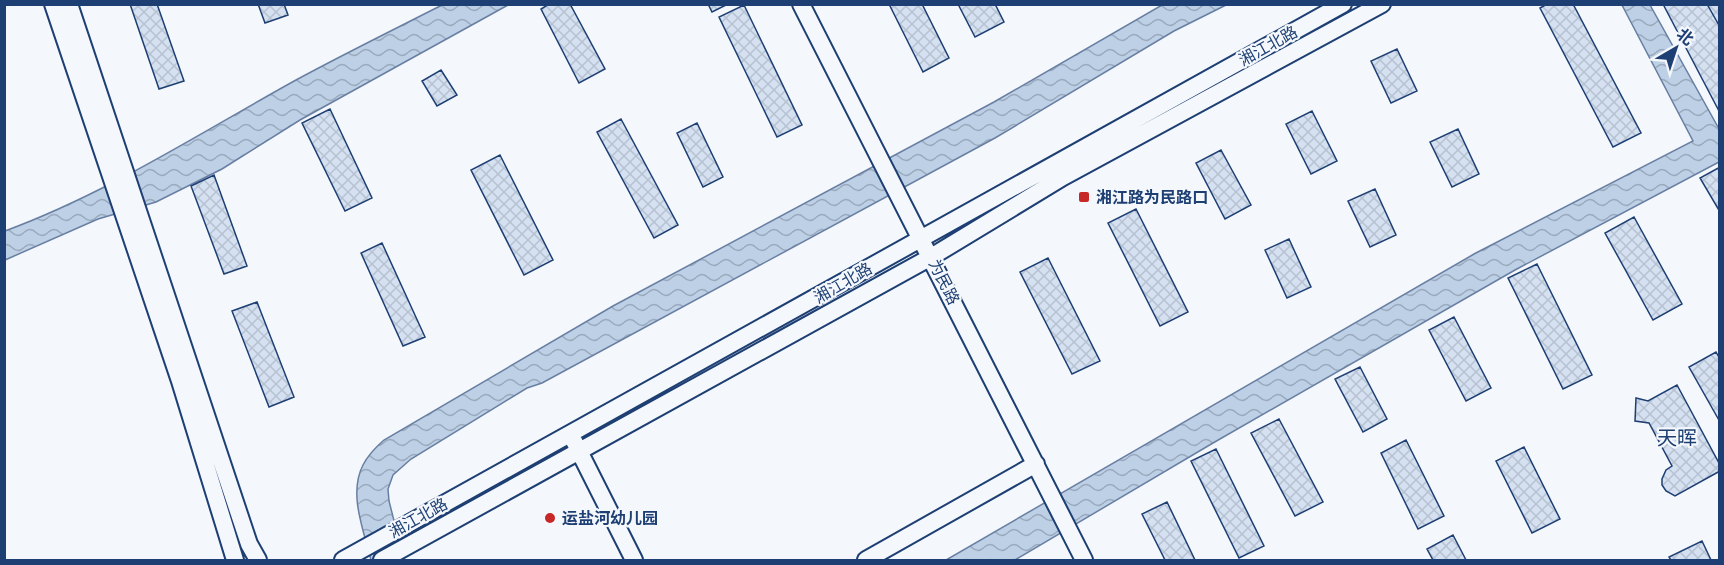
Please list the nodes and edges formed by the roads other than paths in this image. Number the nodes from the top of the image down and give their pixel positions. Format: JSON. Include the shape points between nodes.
{"nodes":[{"id":1,"x":53,"y":4,"type":"edge"},
{"id":2,"x":69,"y":4,"type":"edge"},
{"id":3,"x":801,"y":4,"type":"edge"},
{"id":4,"x":1343,"y":4,"type":"edge"},
{"id":5,"x":1382,"y":4,"type":"edge"},
{"id":6,"x":115,"y":166,"type":"junction"},
{"id":7,"x":137,"y":227,"type":"junction"},
{"id":8,"x":920,"y":238,"type":"junction"},
{"id":9,"x":931,"y":257,"type":"junction"},
{"id":10,"x":571,"y":433,"type":"junction"},
{"id":11,"x":579,"y":450,"type":"junction"},
{"id":12,"x":1036,"y":464,"type":"junction"},
{"id":13,"x":235,"y":561,"type":"edge"},
{"id":14,"x":258,"y":561,"type":"edge"},
{"id":15,"x":343,"y":561,"type":"edge"},
{"id":16,"x":382,"y":561,"type":"edge"},
{"id":17,"x":634,"y":561,"type":"edge"},
{"id":18,"x":866,"y":561,"type":"edge"},
{"id":19,"x":1084,"y":561,"type":"edge"}],
"edges":[{"from":1,"to":6,"type":"street"},
{"from":2,"to":6,"type":"street"},
{"from":3,"to":8,"type":"street","name":"为民路"},
{"from":4,"to":8,"type":"street","name":"湘江北路"},
{"from":5,"to":9,"type":"street","name":"湘江北路","via":[[1063,177]]},
{"from":6,"to":7,"type":"street"},
{"from":7,"to":13,"type":"street"},
{"from":7,"to":14,"type":"street"},
{"from":8,"to":9,"type":"street","name":"为民路"},
{"from":8,"to":10,"type":"street","name":"湘江北路"},
{"from":9,"to":11,"type":"street","name":"湘江北路"},
{"from":9,"to":12,"type":"street","name":"为民路"},
{"from":10,"to":11,"type":"street"},
{"from":10,"to":15,"type":"street","name":"湘江北路"},
{"from":11,"to":16,"type":"street","name":"湘江北路"},
{"from":11,"to":17,"type":"street"},
{"from":12,"to":18,"type":"street"},
{"from":12,"to":19,"type":"street","name":"为民路"}]}
